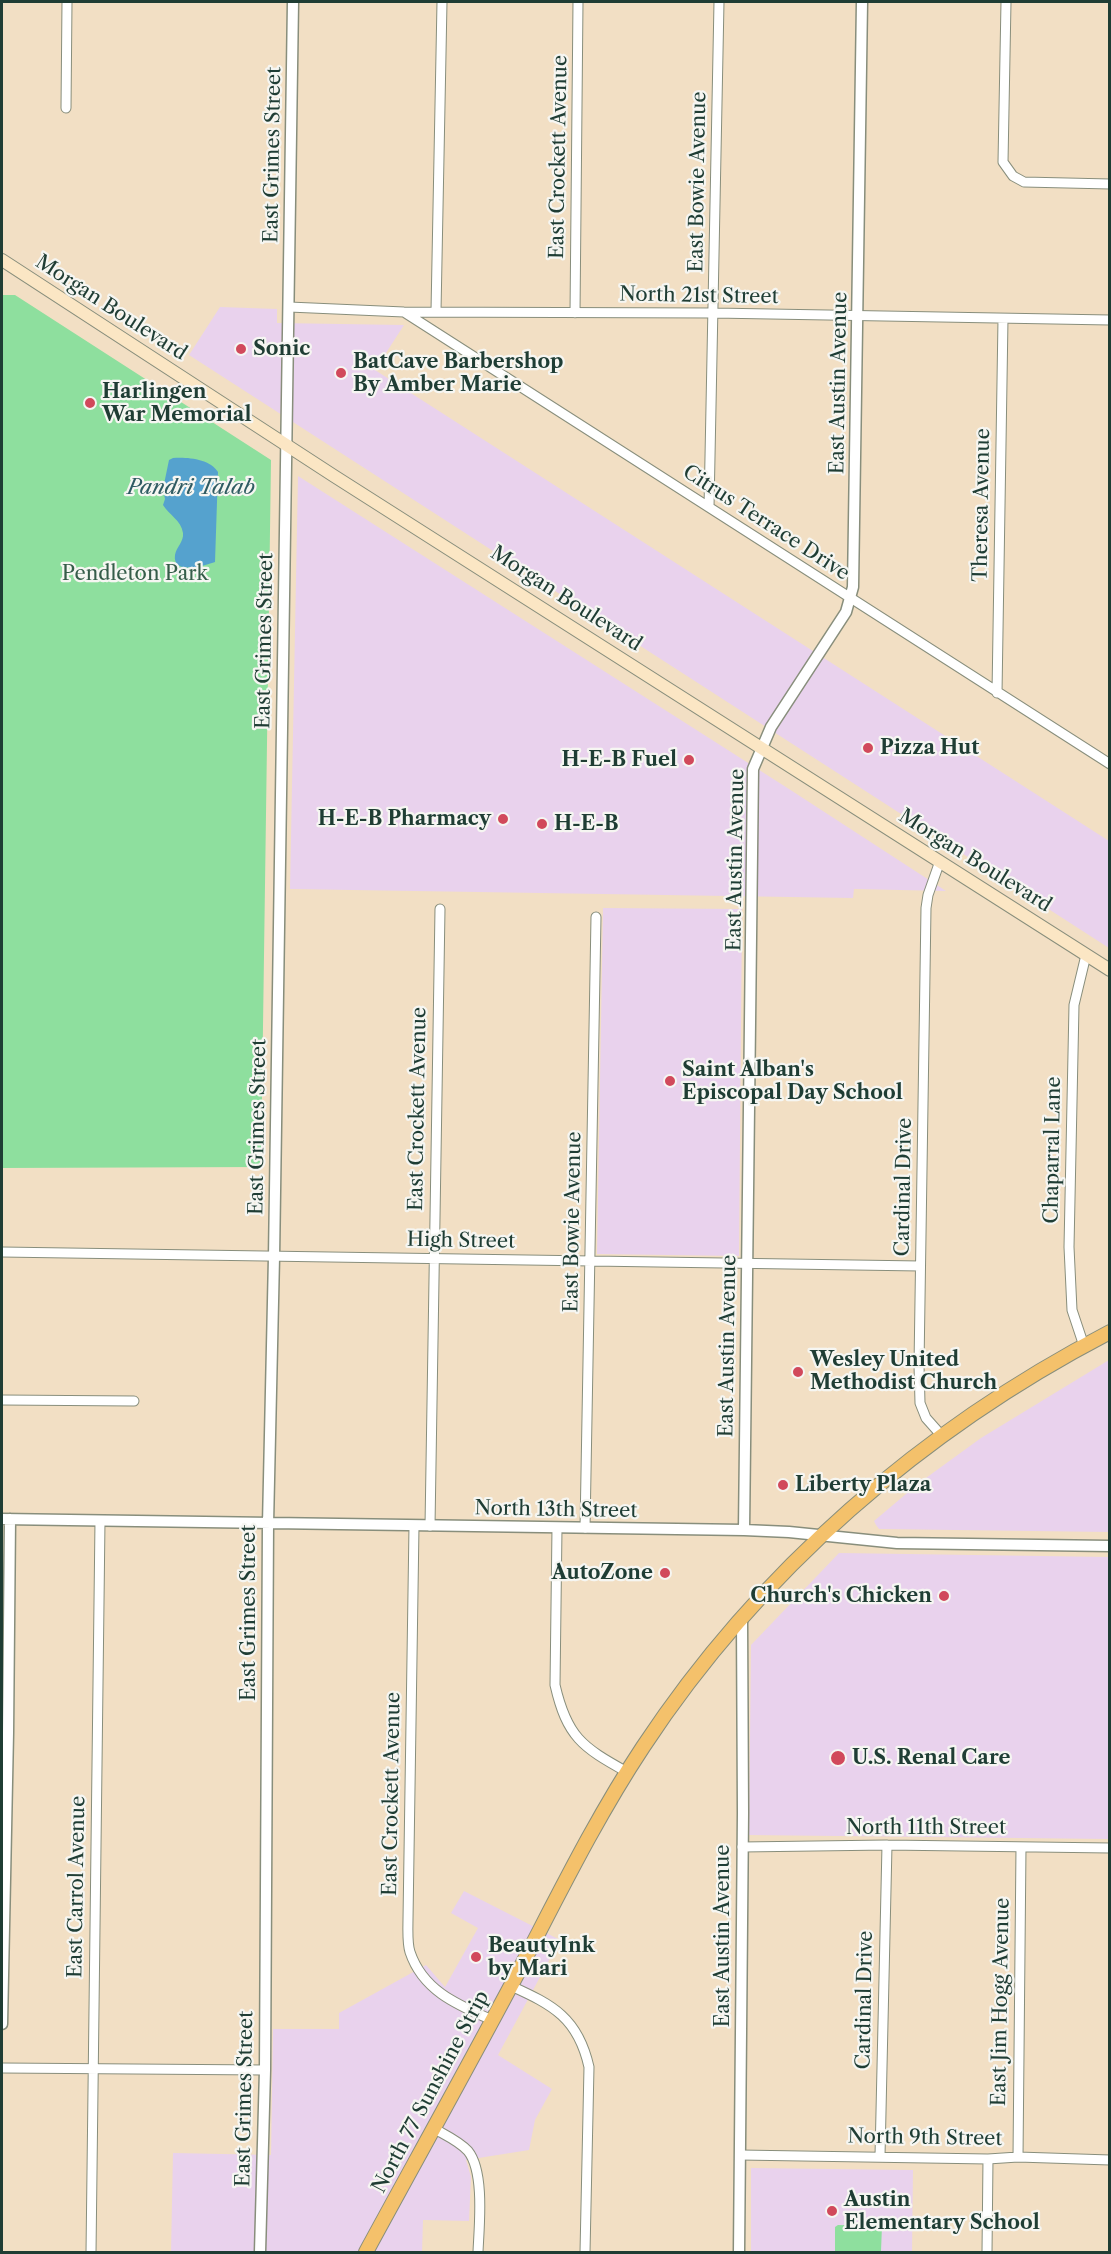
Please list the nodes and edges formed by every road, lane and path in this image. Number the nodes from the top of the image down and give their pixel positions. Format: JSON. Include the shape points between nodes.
{"nodes":[{"id":1,"x":68,"y":2,"type":"edge"},
{"id":2,"x":293,"y":2,"type":"edge"},
{"id":3,"x":442,"y":2,"type":"edge"},
{"id":4,"x":578,"y":2,"type":"edge"},
{"id":5,"x":719,"y":2,"type":"edge"},
{"id":6,"x":862,"y":2,"type":"edge"},
{"id":7,"x":1006,"y":2,"type":"edge"},
{"id":8,"x":66,"y":108,"type":"dead end"},
{"id":9,"x":1110,"y":184,"type":"edge"},
{"id":10,"x":2,"y":260,"type":"edge"},
{"id":11,"x":289,"y":307,"type":"junction"},
{"id":12,"x":436,"y":311,"type":"junction"},
{"id":13,"x":404,"y":312,"type":"junction"},
{"id":14,"x":575,"y":313,"type":"junction"},
{"id":15,"x":714,"y":313,"type":"junction"},
{"id":16,"x":858,"y":317,"type":"junction"},
{"id":17,"x":1003,"y":319,"type":"junction"},
{"id":18,"x":1110,"y":320,"type":"edge"},
{"id":19,"x":286,"y":445,"type":"junction"},
{"id":20,"x":709,"y":507,"type":"junction"},
{"id":21,"x":850,"y":599,"type":"junction"},
{"id":22,"x":997,"y":693,"type":"junction"},
{"id":23,"x":762,"y":748,"type":"junction"},
{"id":24,"x":1110,"y":764,"type":"edge"},
{"id":25,"x":940,"y":861,"type":"junction"},
{"id":26,"x":440,"y":909,"type":"dead end"},
{"id":27,"x":596,"y":917,"type":"dead end"},
{"id":28,"x":1086,"y":955,"type":"junction"},
{"id":29,"x":1110,"y":970,"type":"edge"},
{"id":30,"x":2,"y":1252,"type":"edge"},
{"id":31,"x":274,"y":1257,"type":"junction"},
{"id":32,"x":434,"y":1259,"type":"junction"},
{"id":33,"x":591,"y":1261,"type":"junction"},
{"id":34,"x":747,"y":1264,"type":"junction"},
{"id":35,"x":920,"y":1266,"type":"junction"},
{"id":36,"x":1110,"y":1332,"type":"edge"},
{"id":37,"x":1084,"y":1346,"type":"junction"},
{"id":38,"x":2,"y":1400,"type":"edge"},
{"id":39,"x":134,"y":1401,"type":"dead end"},
{"id":40,"x":942,"y":1436,"type":"junction"},
{"id":41,"x":6,"y":1519,"type":"edge"},
{"id":42,"x":100,"y":1521,"type":"junction"},
{"id":43,"x":268,"y":1524,"type":"junction"},
{"id":44,"x":414,"y":1526,"type":"junction"},
{"id":45,"x":430,"y":1526,"type":"junction"},
{"id":46,"x":557,"y":1528,"type":"junction"},
{"id":47,"x":585,"y":1528,"type":"junction"},
{"id":48,"x":744,"y":1530,"type":"junction"},
{"id":49,"x":821,"y":1535,"type":"junction"},
{"id":50,"x":1110,"y":1546,"type":"edge"},
{"id":51,"x":742,"y":1620,"type":"junction"},
{"id":52,"x":627,"y":1772,"type":"junction"},
{"id":53,"x":887,"y":1845,"type":"junction"},
{"id":54,"x":1021,"y":1846,"type":"junction"},
{"id":55,"x":742,"y":1847,"type":"junction"},
{"id":56,"x":1110,"y":1848,"type":"edge"},
{"id":57,"x":511,"y":1986,"type":"junction"},
{"id":58,"x":492,"y":2020,"type":"junction"},
{"id":59,"x":2,"y":2024,"type":"edge"},
{"id":60,"x":2,"y":2068,"type":"edge"},
{"id":61,"x":93,"y":2068,"type":"junction"},
{"id":62,"x":265,"y":2070,"type":"junction"},
{"id":63,"x":433,"y":2128,"type":"junction"},
{"id":64,"x":740,"y":2154,"type":"junction"},
{"id":65,"x":880,"y":2156,"type":"junction"},
{"id":66,"x":1018,"y":2157,"type":"junction"},
{"id":67,"x":988,"y":2159,"type":"junction"},
{"id":68,"x":1110,"y":2160,"type":"edge"},
{"id":69,"x":91,"y":2253,"type":"edge"},
{"id":70,"x":260,"y":2253,"type":"edge"},
{"id":71,"x":366,"y":2253,"type":"edge"},
{"id":72,"x":478,"y":2253,"type":"edge"},
{"id":73,"x":585,"y":2253,"type":"edge"},
{"id":74,"x":739,"y":2253,"type":"edge"},
{"id":75,"x":987,"y":2253,"type":"edge"}],
"edges":[{"from":1,"to":8,"type":"street"},
{"from":2,"to":11,"type":"street","name":"East Grimes Street"},
{"from":3,"to":12,"type":"street"},
{"from":4,"to":14,"type":"street","name":"East Crockett Avenue"},
{"from":5,"to":15,"type":"street","name":"East Bowie Avenue"},
{"from":6,"to":16,"type":"street","name":"East Austin Avenue"},
{"from":7,"to":9,"type":"street","via":[[1003,162],[1013,176],[1024,182]]},
{"from":10,"to":19,"type":"main road","name":"Morgan Boulevard"},
{"from":11,"to":13,"type":"street","name":"North 21st Street"},
{"from":11,"to":19,"type":"street","name":"East Grimes Street"},
{"from":12,"to":13,"type":"street","name":"North 21st Street"},
{"from":12,"to":14,"type":"street","name":"North 21st Street"},
{"from":13,"to":20,"type":"street","name":"Citrus Terrace Drive"},
{"from":14,"to":15,"type":"street","name":"North 21st Street"},
{"from":15,"to":16,"type":"street","name":"North 21st Street"},
{"from":15,"to":20,"type":"street","name":"East Bowie Avenue"},
{"from":16,"to":17,"type":"street","name":"North 21st Street"},
{"from":16,"to":21,"type":"street","name":"East Austin Avenue"},
{"from":17,"to":18,"type":"street","name":"North 21st Street"},
{"from":17,"to":22,"type":"street","name":"Theresa Avenue"},
{"from":19,"to":23,"type":"main road","name":"Morgan Boulevard"},
{"from":19,"to":31,"type":"street","name":"East Grimes Street"},
{"from":20,"to":21,"type":"street","name":"Citrus Terrace Drive"},
{"from":21,"to":22,"type":"street","name":"Citrus Terrace Drive"},
{"from":21,"to":23,"type":"street","name":"East Austin Avenue","via":[[846,612],[771,727]]},
{"from":22,"to":24,"type":"street","name":"Citrus Terrace Drive"},
{"from":23,"to":25,"type":"main road","name":"Morgan Boulevard"},
{"from":23,"to":34,"type":"street","name":"East Austin Avenue","via":[[753,769]]},
{"from":25,"to":28,"type":"main road","name":"Morgan Boulevard"},
{"from":25,"to":35,"type":"street","name":"Cardinal Drive","via":[[926,908]]},
{"from":26,"to":32,"type":"street","name":"East Crockett Avenue"},
{"from":27,"to":33,"type":"street","name":"East Bowie Avenue"},
{"from":28,"to":29,"type":"main road","name":"Morgan Boulevard"},
{"from":28,"to":37,"type":"street","name":"Chaparral Lane","via":[[1074,1005],[1069,1247],[1072,1310]]},
{"from":30,"to":31,"type":"street","name":"High Street"},
{"from":31,"to":32,"type":"street","name":"High Street"},
{"from":31,"to":43,"type":"street","name":"East Grimes Street"},
{"from":32,"to":33,"type":"street","name":"High Street"},
{"from":32,"to":45,"type":"street","name":"East Crockett Avenue"},
{"from":33,"to":34,"type":"street","name":"High Street"},
{"from":33,"to":47,"type":"street","name":"East Bowie Avenue"},
{"from":34,"to":35,"type":"street","name":"High Street"},
{"from":34,"to":48,"type":"street","name":"East Austin Avenue"},
{"from":35,"to":40,"type":"street","name":"Cardinal Drive","via":[[920,1403],[926,1418]]},
{"from":36,"to":37,"type":"main road","name":"North 77 Sunshine Strip"},
{"from":37,"to":40,"type":"main road","name":"North 77 Sunshine Strip"},
{"from":38,"to":39,"type":"street"},
{"from":40,"to":49,"type":"main road","name":"North 77 Sunshine Strip"},
{"from":41,"to":42,"type":"street","name":"North 13th Street"},
{"from":41,"to":59,"type":"street"},
{"from":42,"to":43,"type":"street","name":"North 13th Street"},
{"from":42,"to":61,"type":"street","name":"East Carrol Avenue"},
{"from":43,"to":44,"type":"street","name":"North 13th Street"},
{"from":43,"to":62,"type":"street","name":"East Grimes Street"},
{"from":44,"to":45,"type":"street","name":"North 13th Street"},
{"from":44,"to":58,"type":"street","name":"East Crockett Avenue","via":[[410,1952],[425,1979],[448,2000]]},
{"from":45,"to":46,"type":"street","name":"North 13th Street"},
{"from":46,"to":47,"type":"street","name":"North 13th Street"},
{"from":46,"to":52,"type":"street","via":[[555,1685],[561,1709],[581,1744]]},
{"from":47,"to":48,"type":"street","name":"North 13th Street"},
{"from":48,"to":49,"type":"street","name":"North 13th Street"},
{"from":49,"to":50,"type":"street","name":"North 13th Street","via":[[897,1543]]},
{"from":49,"to":51,"type":"main road","name":"North 77 Sunshine Strip"},
{"from":51,"to":52,"type":"main road","name":"North 77 Sunshine Strip","via":[[678,1698]]},
{"from":51,"to":55,"type":"street","name":"East Austin Avenue"},
{"from":52,"to":57,"type":"main road","name":"North 77 Sunshine Strip"},
{"from":53,"to":54,"type":"street","name":"North 11th Street"},
{"from":53,"to":55,"type":"street","name":"North 11th Street"},
{"from":53,"to":65,"type":"street","name":"Cardinal Drive"},
{"from":54,"to":56,"type":"street","name":"North 11th Street"},
{"from":54,"to":66,"type":"street","name":"East Jim Hogg Avenue"},
{"from":55,"to":64,"type":"street","name":"East Austin Avenue"},
{"from":57,"to":58,"type":"main road","name":"North 77 Sunshine Strip"},
{"from":57,"to":73,"type":"street","via":[[545,2002],[564,2017],[584,2048],[588,2067]]},
{"from":58,"to":63,"type":"main road","name":"North 77 Sunshine Strip"},
{"from":60,"to":61,"type":"street"},
{"from":61,"to":62,"type":"street"},
{"from":61,"to":69,"type":"street","name":"East Carrol Avenue"},
{"from":62,"to":70,"type":"street","name":"East Grimes Street"},
{"from":63,"to":71,"type":"main road","name":"North 77 Sunshine Strip"},
{"from":63,"to":72,"type":"street","via":[[469,2152],[476,2167]]},
{"from":64,"to":65,"type":"street","name":"North 9th Street"},
{"from":64,"to":74,"type":"street","name":"East Austin Avenue"},
{"from":65,"to":67,"type":"street","name":"North 9th Street"},
{"from":66,"to":67,"type":"street","name":"North 9th Street"},
{"from":66,"to":68,"type":"street","name":"North 9th Street"},
{"from":67,"to":75,"type":"street"}]}
